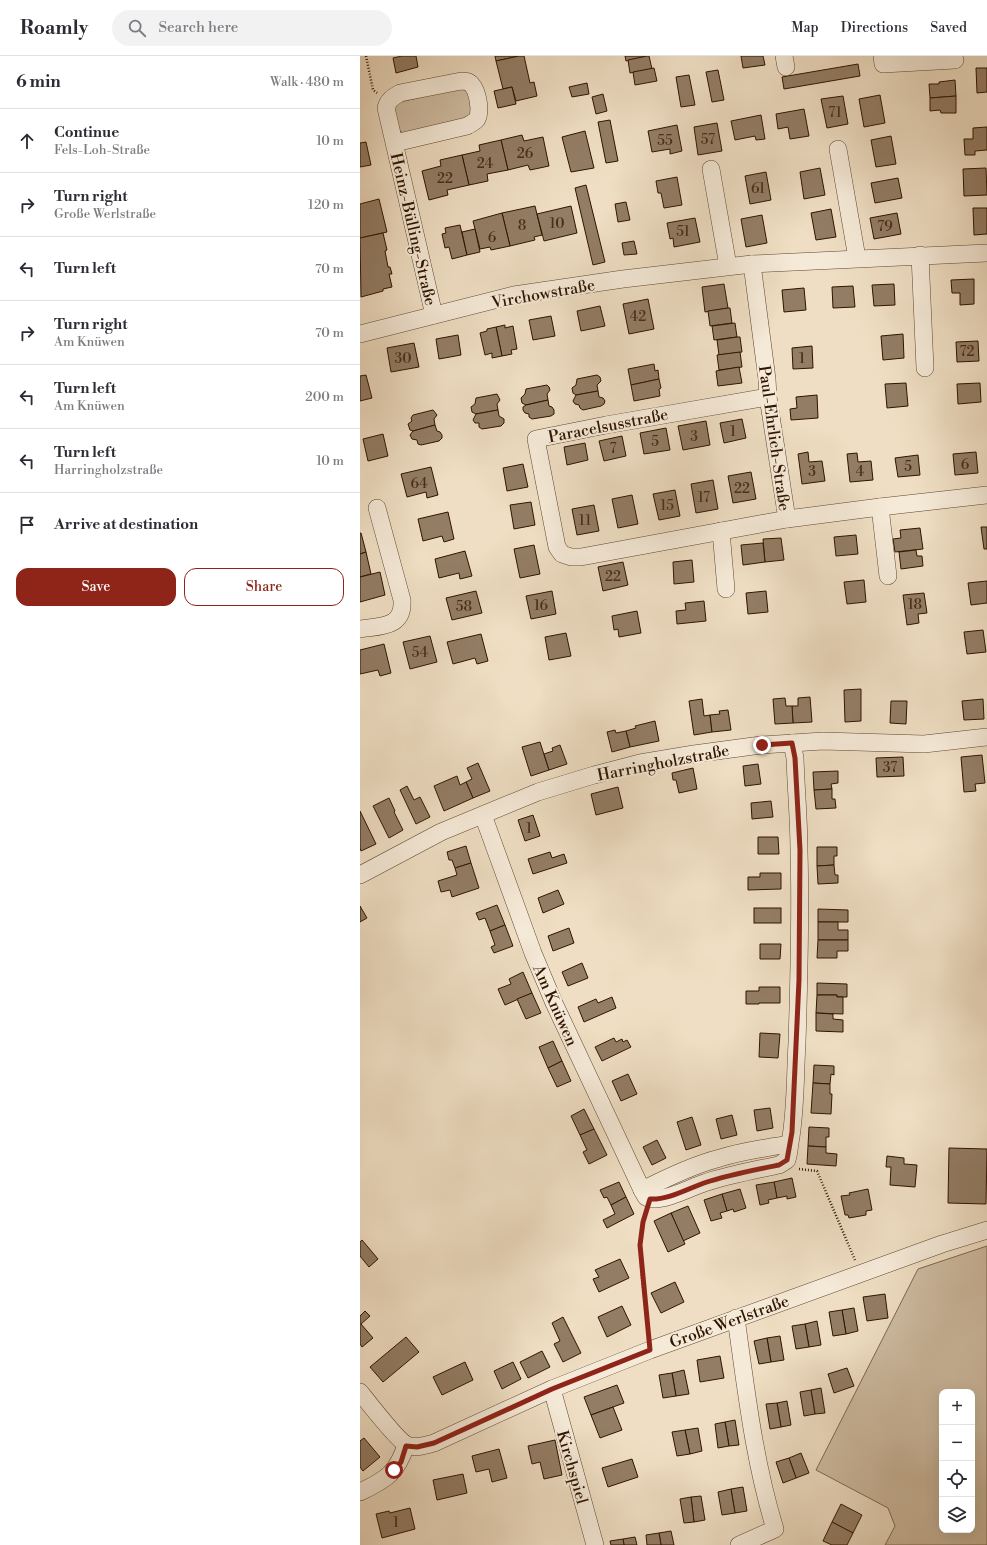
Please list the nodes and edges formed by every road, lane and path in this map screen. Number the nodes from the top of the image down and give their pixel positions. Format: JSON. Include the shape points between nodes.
{"nodes":[{"id":1,"x":366,"y":56,"type":"edge"},
{"id":2,"x":882,"y":56,"type":"edge"},
{"id":3,"x":955,"y":60,"type":"dead end"},
{"id":4,"x":388,"y":103,"type":"junction"},
{"id":5,"x":395,"y":143,"type":"junction"},
{"id":6,"x":838,"y":150,"type":"dead end"},
{"id":7,"x":710,"y":169,"type":"dead end"},
{"id":8,"x":987,"y":253,"type":"edge"},
{"id":9,"x":920,"y":255,"type":"junction"},
{"id":10,"x":857,"y":258,"type":"junction"},
{"id":11,"x":752,"y":264,"type":"junction"},
{"id":12,"x":728,"y":266,"type":"junction"},
{"id":13,"x":434,"y":315,"type":"junction"},
{"id":14,"x":360,"y":334,"type":"edge"},
{"id":15,"x":925,"y":368,"type":"dead end"},
{"id":16,"x":768,"y":397,"type":"junction"},
{"id":17,"x":987,"y":495,"type":"edge"},
{"id":18,"x":880,"y":506,"type":"junction"},
{"id":19,"x":377,"y":508,"type":"dead end"},
{"id":20,"x":787,"y":519,"type":"junction"},
{"id":21,"x":721,"y":531,"type":"junction"},
{"id":22,"x":888,"y":576,"type":"dead end"},
{"id":23,"x":726,"y":589,"type":"dead end"},
{"id":24,"x":360,"y":629,"type":"edge"},
{"id":25,"x":987,"y":737,"type":"edge"},
{"id":26,"x":792,"y":743,"type":"junction"},
{"id":27,"x":483,"y":815,"type":"junction"},
{"id":28,"x":360,"y":875,"type":"edge"},
{"id":29,"x":788,"y":1152,"type":"junction"},
{"id":30,"x":646,"y":1194,"type":"junction"},
{"id":31,"x":987,"y":1230,"type":"edge"},
{"id":32,"x":861,"y":1273,"type":"junction"},
{"id":33,"x":736,"y":1318,"type":"junction"},
{"id":34,"x":650,"y":1350,"type":"junction"},
{"id":35,"x":552,"y":1389,"type":"junction"},
{"id":36,"x":360,"y":1392,"type":"edge"},
{"id":37,"x":406,"y":1446,"type":"junction"},
{"id":38,"x":360,"y":1492,"type":"edge"},
{"id":39,"x":595,"y":1545,"type":"edge"},
{"id":40,"x":739,"y":1545,"type":"edge"}],
"edges":[{"from":1,"to":4,"type":"path","via":[[373,90]]},
{"from":2,"to":3,"type":"street","via":[[883,64]]},
{"from":4,"to":5,"type":"street","name":"Heinz-Bülling-Straße","via":[[386,108]]},
{"from":4,"to":5,"type":"street","name":"Heinz-Bülling-Straße","via":[[392,97],[400,93],[461,81],[472,84],[478,100],[478,118],[467,126]]},
{"from":5,"to":13,"type":"street","name":"Heinz-Bülling-Straße"},
{"from":6,"to":10,"type":"street"},
{"from":7,"to":12,"type":"street"},
{"from":8,"to":9,"type":"street","name":"Virchowstraße"},
{"from":9,"to":10,"type":"street","name":"Virchowstraße"},
{"from":9,"to":15,"type":"street"},
{"from":10,"to":11,"type":"street","name":"Virchowstraße"},
{"from":11,"to":12,"type":"street","name":"Virchowstraße"},
{"from":11,"to":16,"type":"street","name":"Paul-Ehrlich-Straße"},
{"from":12,"to":13,"type":"street","name":"Virchowstraße","via":[[514,296]]},
{"from":13,"to":14,"type":"street","name":"Virchowstraße"},
{"from":16,"to":20,"type":"street","name":"Paul-Ehrlich-Straße"},
{"from":16,"to":21,"type":"street","name":"Paracelsusstraße","via":[[536,439],[557,547],[562,554],[581,557]]},
{"from":17,"to":18,"type":"street","name":"Paul-Ehrlich-Straße"},
{"from":18,"to":20,"type":"street","name":"Paul-Ehrlich-Straße"},
{"from":18,"to":22,"type":"street"},
{"from":19,"to":24,"type":"street","via":[[403,610],[398,619],[389,625]]},
{"from":20,"to":21,"type":"street","name":"Paracelsusstraße"},
{"from":21,"to":23,"type":"street"},
{"from":25,"to":26,"type":"street","name":"Harringholzstraße","via":[[924,744],[823,741]]},
{"from":26,"to":27,"type":"street","name":"Harringholzstraße","via":[[746,747],[640,763],[538,792]]},
{"from":26,"to":29,"type":"street","via":[[800,850],[800,910],[795,1080],[792,1132]]},
{"from":27,"to":28,"type":"street","name":"Harringholzstraße","via":[[440,832]]},
{"from":27,"to":30,"type":"street","name":"Am Knüwen","via":[[554,1004]]},
{"from":29,"to":30,"type":"street","via":[[779,1165],[717,1179],[666,1197]]},
{"from":29,"to":32,"type":"path","via":[[799,1169],[817,1172]]},
{"from":30,"to":34,"type":"path","via":[[640,1245]]},
{"from":31,"to":32,"type":"street","name":"Große Werlstraße"},
{"from":32,"to":33,"type":"street","name":"Große Werlstraße"},
{"from":33,"to":34,"type":"street","name":"Große Werlstraße"},
{"from":33,"to":40,"type":"street","via":[[765,1496],[776,1529]]},
{"from":34,"to":35,"type":"street","name":"Große Werlstraße"},
{"from":35,"to":37,"type":"street","name":"Große Werlstraße","via":[[434,1443],[417,1447]]},
{"from":35,"to":39,"type":"street","name":"Kirchspiel"},
{"from":36,"to":37,"type":"street"},
{"from":37,"to":38,"type":"street","via":[[401,1462],[387,1478]]}]}
